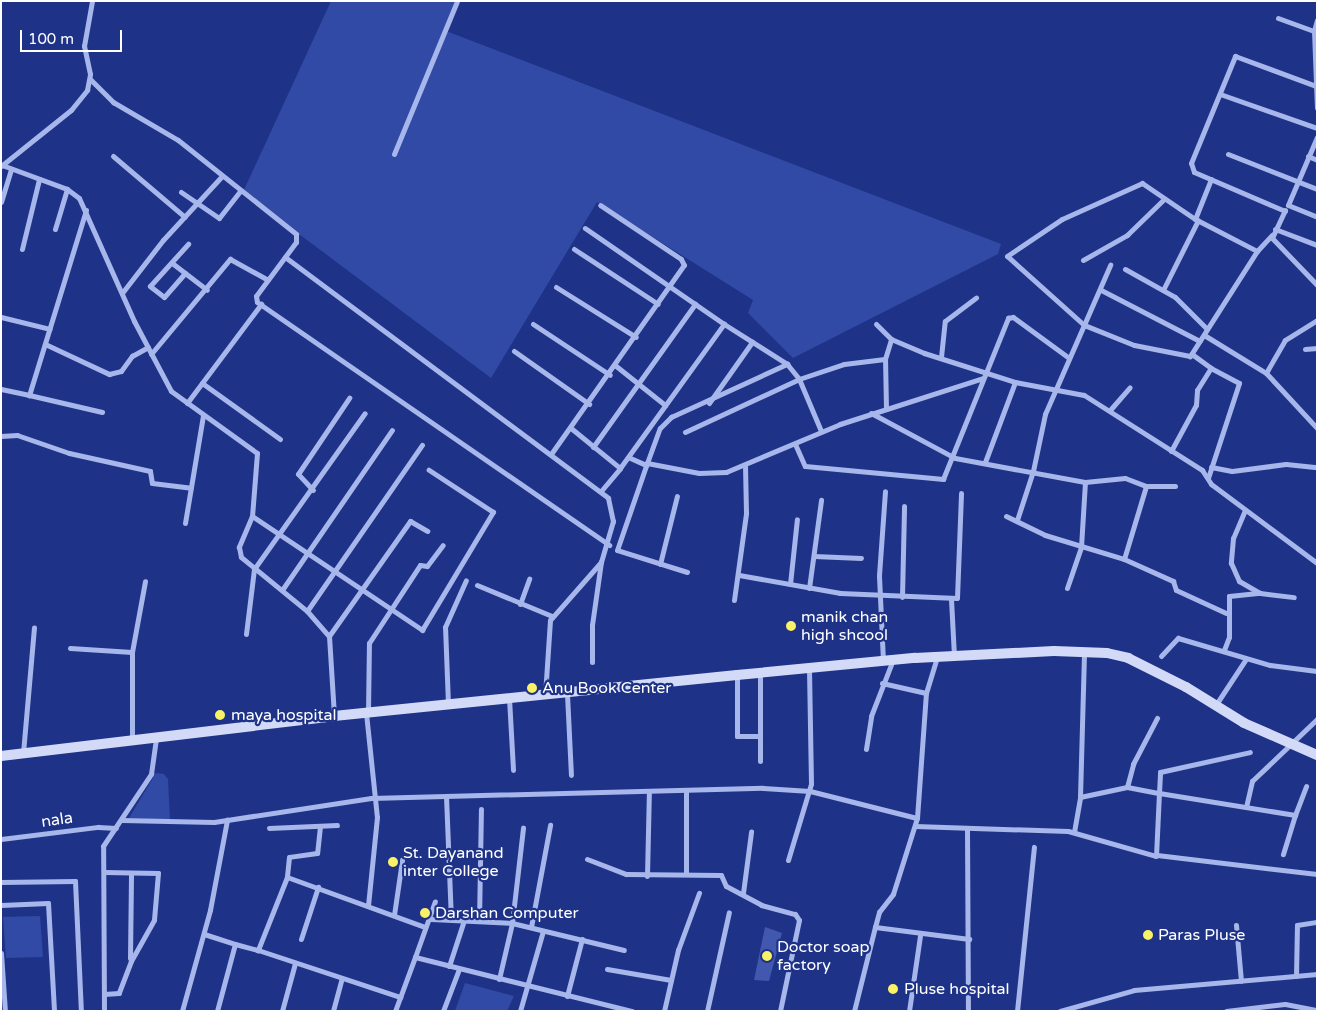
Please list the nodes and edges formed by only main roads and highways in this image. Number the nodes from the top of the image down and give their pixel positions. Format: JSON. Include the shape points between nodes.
{"nodes":[{"id":1,"x":1317,"y":755,"type":"edge"},
{"id":2,"x":1,"y":756,"type":"edge"}],
"edges":[{"from":1,"to":2,"type":"main road","via":[[1288,744],[1128,658],[1084,653],[937,657],[737,675],[367,712]]}]}
